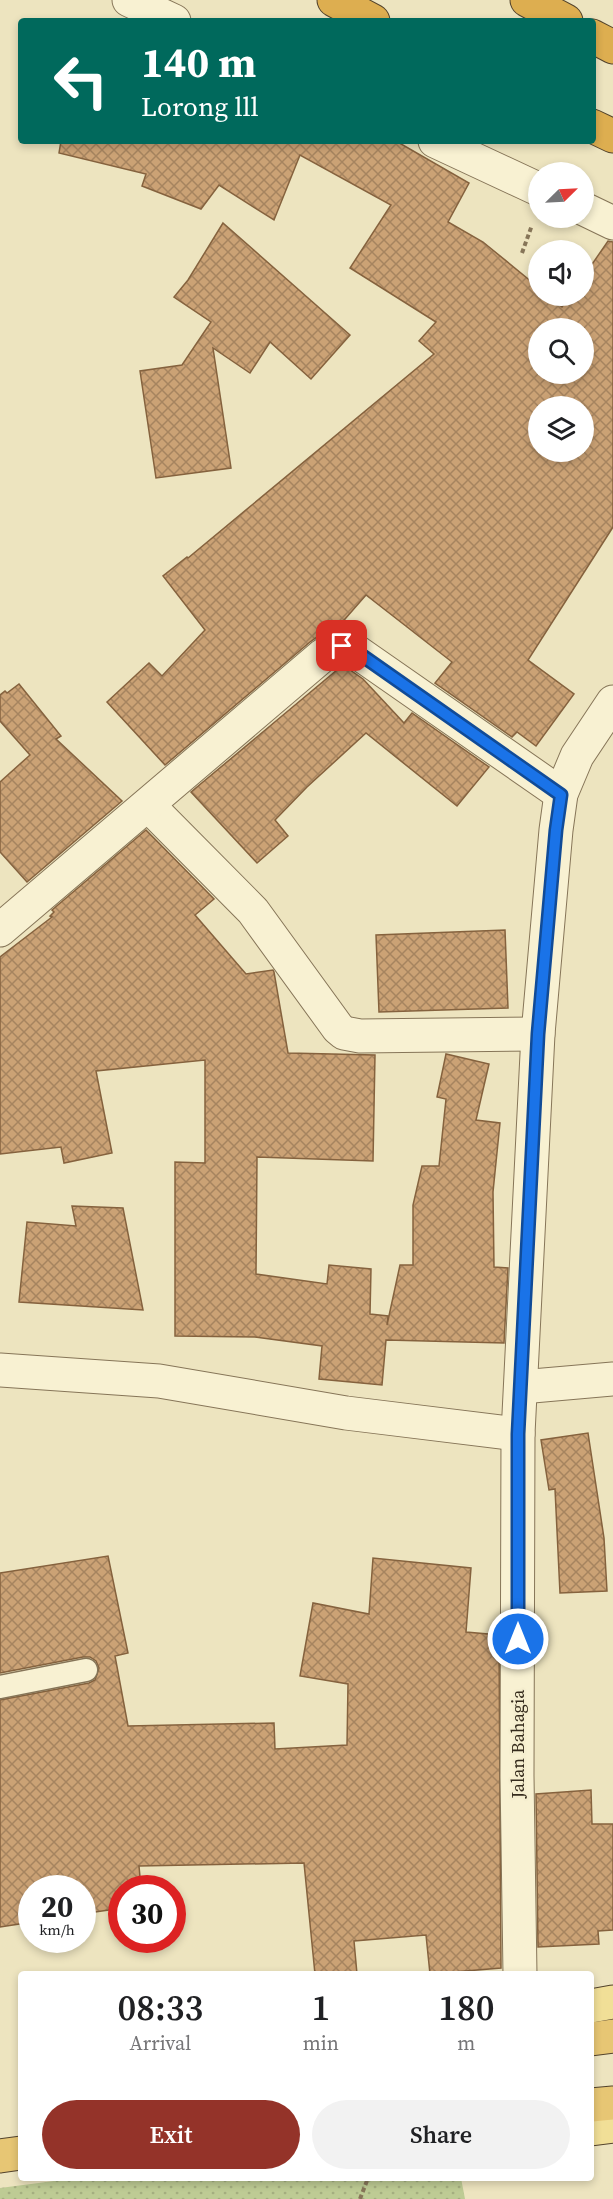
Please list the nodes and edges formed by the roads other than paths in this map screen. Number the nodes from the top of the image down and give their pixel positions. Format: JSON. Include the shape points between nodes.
{"nodes":[{"id":1,"x":129,"y":0,"type":"edge"},
{"id":2,"x":334,"y":0,"type":"edge"},
{"id":3,"x":527,"y":0,"type":"edge"},
{"id":4,"x":168,"y":18,"type":"edge"},
{"id":5,"x":367,"y":18,"type":"edge"},
{"id":6,"x":560,"y":18,"type":"edge"},
{"id":7,"x":596,"y":38,"type":"edge"},
{"id":8,"x":613,"y":47,"type":"edge"},
{"id":9,"x":596,"y":128,"type":"edge"},
{"id":10,"x":613,"y":136,"type":"edge"},
{"id":11,"x":441,"y":144,"type":"edge"},
{"id":12,"x":528,"y":184,"type":"edge"},
{"id":13,"x":594,"y":214,"type":"edge"},
{"id":14,"x":613,"y":223,"type":"edge"},
{"id":15,"x":613,"y":702,"type":"edge"},
{"id":16,"x":561,"y":795,"type":"junction"},
{"id":17,"x":148,"y":805,"type":"junction"},
{"id":18,"x":0,"y":930,"type":"edge"},
{"id":19,"x":538,"y":1034,"type":"junction"},
{"id":20,"x":0,"y":1370,"type":"edge"},
{"id":21,"x":613,"y":1379,"type":"edge"},
{"id":22,"x":521,"y":1387,"type":"junction"},
{"id":23,"x":518,"y":1434,"type":"junction"},
{"id":24,"x":86,"y":1670,"type":"dead end"},
{"id":25,"x":0,"y":1687,"type":"edge"},
{"id":26,"x":520,"y":1971,"type":"edge"},
{"id":27,"x":613,"y":2002,"type":"edge"},
{"id":28,"x":594,"y":2005,"type":"edge"},
{"id":29,"x":613,"y":2036,"type":"edge"},
{"id":30,"x":594,"y":2039,"type":"edge"},
{"id":31,"x":613,"y":2103,"type":"edge"},
{"id":32,"x":594,"y":2105,"type":"edge"},
{"id":33,"x":613,"y":2126,"type":"edge"},
{"id":34,"x":594,"y":2129,"type":"edge"},
{"id":35,"x":18,"y":2153,"type":"edge"},
{"id":36,"x":0,"y":2156,"type":"edge"}],
"edges":[{"from":1,"to":4,"type":"street"},
{"from":2,"to":5,"type":"highway"},
{"from":3,"to":6,"type":"highway"},
{"from":7,"to":8,"type":"highway"},
{"from":9,"to":10,"type":"highway"},
{"from":11,"to":12,"type":"street"},
{"from":13,"to":14,"type":"street"},
{"from":15,"to":16,"type":"street","name":"Jalan Bahagia","via":[[577,756]]},
{"from":16,"to":17,"type":"street","via":[[347,645],[337,646],[322,656]]},
{"from":16,"to":19,"type":"street","name":"Jalan Bahagia"},
{"from":17,"to":18,"type":"street"},
{"from":17,"to":19,"type":"street","via":[[253,911],[305,986],[344,1033]]},
{"from":19,"to":22,"type":"street","name":"Jalan Bahagia"},
{"from":20,"to":23,"type":"street","via":[[159,1381],[346,1413]]},
{"from":21,"to":22,"type":"street"},
{"from":22,"to":23,"type":"street","name":"Jalan Bahagia"},
{"from":23,"to":26,"type":"street","name":"Jalan Bahagia"},
{"from":24,"to":25,"type":"lane"},
{"from":27,"to":28,"type":"main road"},
{"from":29,"to":30,"type":"highway"},
{"from":31,"to":32,"type":"highway"},
{"from":33,"to":34,"type":"main road"},
{"from":35,"to":36,"type":"highway"}]}
